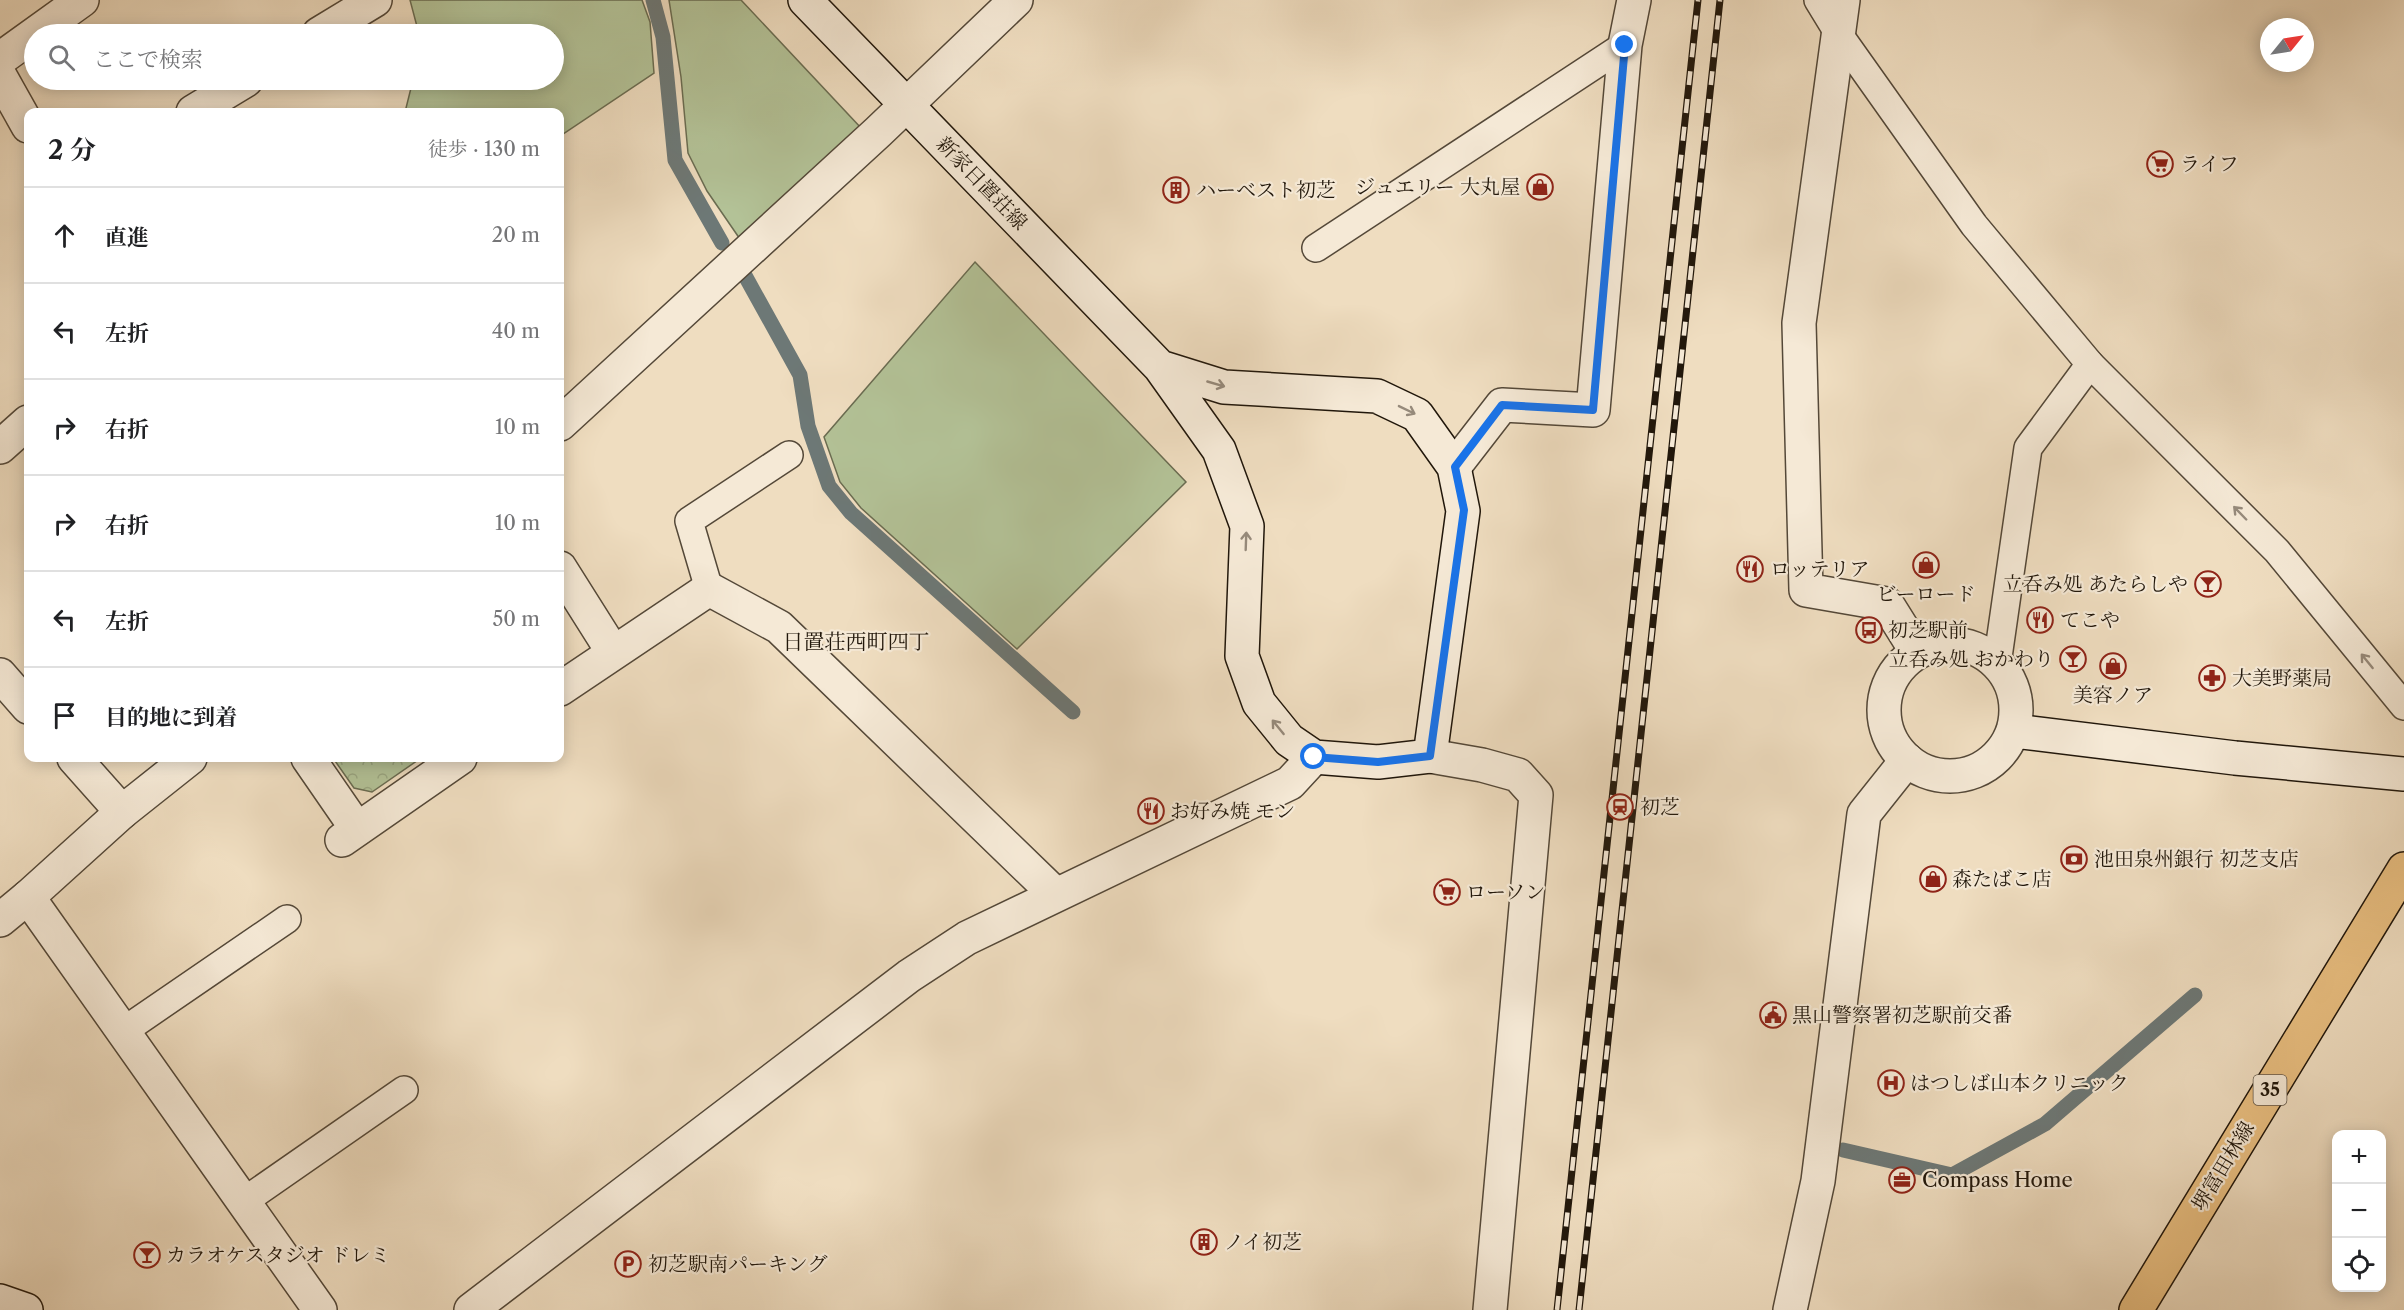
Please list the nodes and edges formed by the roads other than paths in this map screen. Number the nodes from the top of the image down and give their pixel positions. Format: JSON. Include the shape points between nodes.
{"nodes":[{"id":1,"x":82,"y":0,"type":"edge"},
{"id":2,"x":375,"y":0,"type":"edge"},
{"id":3,"x":805,"y":0,"type":"edge"},
{"id":4,"x":1016,"y":0,"type":"edge"},
{"id":5,"x":1634,"y":0,"type":"edge"},
{"id":6,"x":1818,"y":0,"type":"edge"},
{"id":7,"x":1843,"y":0,"type":"edge"},
{"id":8,"x":49,"y":24,"type":"edge"},
{"id":9,"x":335,"y":24,"type":"edge"},
{"id":10,"x":1840,"y":36,"type":"junction"},
{"id":11,"x":24,"y":42,"type":"edge"},
{"id":12,"x":1625,"y":45,"type":"junction"},
{"id":13,"x":0,"y":59,"type":"edge"},
{"id":14,"x":0,"y":75,"type":"edge"},
{"id":15,"x":229,"y":90,"type":"edge"},
{"id":16,"x":906,"y":104,"type":"junction"},
{"id":17,"x":200,"y":108,"type":"edge"},
{"id":18,"x":24,"y":119,"type":"edge"},
{"id":19,"x":1316,"y":248,"type":"dead end"},
{"id":20,"x":2090,"y":364,"type":"junction"},
{"id":21,"x":1160,"y":367,"type":"junction"},
{"id":22,"x":564,"y":420,"type":"edge"},
{"id":23,"x":24,"y":426,"type":"edge"},
{"id":24,"x":0,"y":447,"type":"edge"},
{"id":25,"x":789,"y":455,"type":"dead end"},
{"id":26,"x":1455,"y":467,"type":"junction"},
{"id":27,"x":564,"y":574,"type":"edge"},
{"id":28,"x":709,"y":589,"type":"junction"},
{"id":29,"x":613,"y":652,"type":"junction"},
{"id":30,"x":1917,"y":652,"type":"junction"},
{"id":31,"x":1997,"y":664,"type":"junction"},
{"id":32,"x":0,"y":675,"type":"edge"},
{"id":33,"x":564,"y":686,"type":"edge"},
{"id":34,"x":24,"y":702,"type":"edge"},
{"id":35,"x":2404,"y":706,"type":"edge"},
{"id":36,"x":2014,"y":731,"type":"junction"},
{"id":37,"x":1430,"y":756,"type":"junction"},
{"id":38,"x":1314,"y":757,"type":"junction"},
{"id":39,"x":1907,"y":760,"type":"junction"},
{"id":40,"x":78,"y":762,"type":"edge"},
{"id":41,"x":185,"y":762,"type":"edge"},
{"id":42,"x":310,"y":762,"type":"edge"},
{"id":43,"x":454,"y":762,"type":"edge"},
{"id":44,"x":2404,"y":774,"type":"edge"},
{"id":45,"x":122,"y":812,"type":"junction"},
{"id":46,"x":2404,"y":869,"type":"edge"},
{"id":47,"x":1055,"y":894,"type":"junction"},
{"id":48,"x":28,"y":897,"type":"junction"},
{"id":49,"x":287,"y":919,"type":"dead end"},
{"id":50,"x":0,"y":920,"type":"edge"},
{"id":51,"x":122,"y":1032,"type":"junction"},
{"id":52,"x":404,"y":1090,"type":"dead end"},
{"id":53,"x":243,"y":1202,"type":"junction"},
{"id":54,"x":0,"y":1301,"type":"edge"},
{"id":55,"x":26,"y":1310,"type":"edge"},
{"id":56,"x":320,"y":1310,"type":"edge"},
{"id":57,"x":471,"y":1310,"type":"edge"},
{"id":58,"x":1490,"y":1310,"type":"edge"},
{"id":59,"x":1790,"y":1310,"type":"edge"},
{"id":60,"x":2136,"y":1310,"type":"edge"}],
"edges":[{"from":1,"to":8,"type":"street"},
{"from":2,"to":9,"type":"street"},
{"from":3,"to":16,"type":"street","name":"新家日置荘線"},
{"from":4,"to":16,"type":"street"},
{"from":5,"to":12,"type":"street"},
{"from":6,"to":10,"type":"lane"},
{"from":7,"to":10,"type":"street"},
{"from":10,"to":20,"type":"lane","via":[[1974,225]]},
{"from":10,"to":30,"type":"street","via":[[1799,323],[1806,590],[1887,604]]},
{"from":11,"to":13,"type":"street"},
{"from":12,"to":19,"type":"lane"},
{"from":12,"to":26,"type":"street","via":[[1593,410],[1502,405]]},
{"from":14,"to":18,"type":"street"},
{"from":15,"to":17,"type":"street"},
{"from":16,"to":21,"type":"street","name":"新家日置荘線"},
{"from":16,"to":22,"type":"street"},
{"from":20,"to":31,"type":"lane","via":[[2028,448]]},
{"from":35,"to":20,"type":"lane","one_way":true,"via":[[2277,551]]},
{"from":21,"to":26,"type":"street","one_way":true,"via":[[1224,387],[1377,396],[1417,415]]},
{"from":38,"to":21,"type":"street","name":"新家日置荘線","one_way":true,"via":[[1289,740],[1259,703],[1242,656],[1247,526],[1219,450]]},
{"from":23,"to":24,"type":"street"},
{"from":25,"to":28,"type":"lane","via":[[689,521]]},
{"from":26,"to":37,"type":"street","via":[[1464,510]]},
{"from":27,"to":29,"type":"street"},
{"from":28,"to":29,"type":"street"},
{"from":28,"to":47,"type":"street","via":[[779,627]]},
{"from":29,"to":33,"type":"street"},
{"from":30,"to":31,"type":"street","via":[[1959,645],[1979,651]]},
{"from":30,"to":39,"type":"street","via":[[1889,683],[1884,704],[1886,725]]},
{"from":31,"to":36,"type":"street","via":[[2014,695]]},
{"from":32,"to":34,"type":"street"},
{"from":36,"to":39,"type":"street","via":[[1988,765],[1968,774],[1925,772]]},
{"from":36,"to":44,"type":"street"},
{"from":37,"to":38,"type":"street","via":[[1378,762]]},
{"from":37,"to":58,"type":"street","via":[[1518,775],[1536,795]]},
{"from":38,"to":47,"type":"street","via":[[1290,783]]},
{"from":39,"to":59,"type":"street","via":[[1864,814],[1818,1182]]},
{"from":40,"to":45,"type":"street"},
{"from":41,"to":45,"type":"street"},
{"from":42,"to":43,"type":"street","via":[[349,835]]},
{"from":45,"to":48,"type":"street"},
{"from":46,"to":60,"type":"main road","name":"堺富田林線","number":"35"},
{"from":47,"to":57,"type":"street","via":[[967,938],[909,976]]},
{"from":48,"to":50,"type":"street"},
{"from":48,"to":51,"type":"street"},
{"from":49,"to":51,"type":"lane"},
{"from":51,"to":53,"type":"street"},
{"from":52,"to":53,"type":"lane"},
{"from":53,"to":56,"type":"street"},
{"from":54,"to":55,"type":"street"}]}
